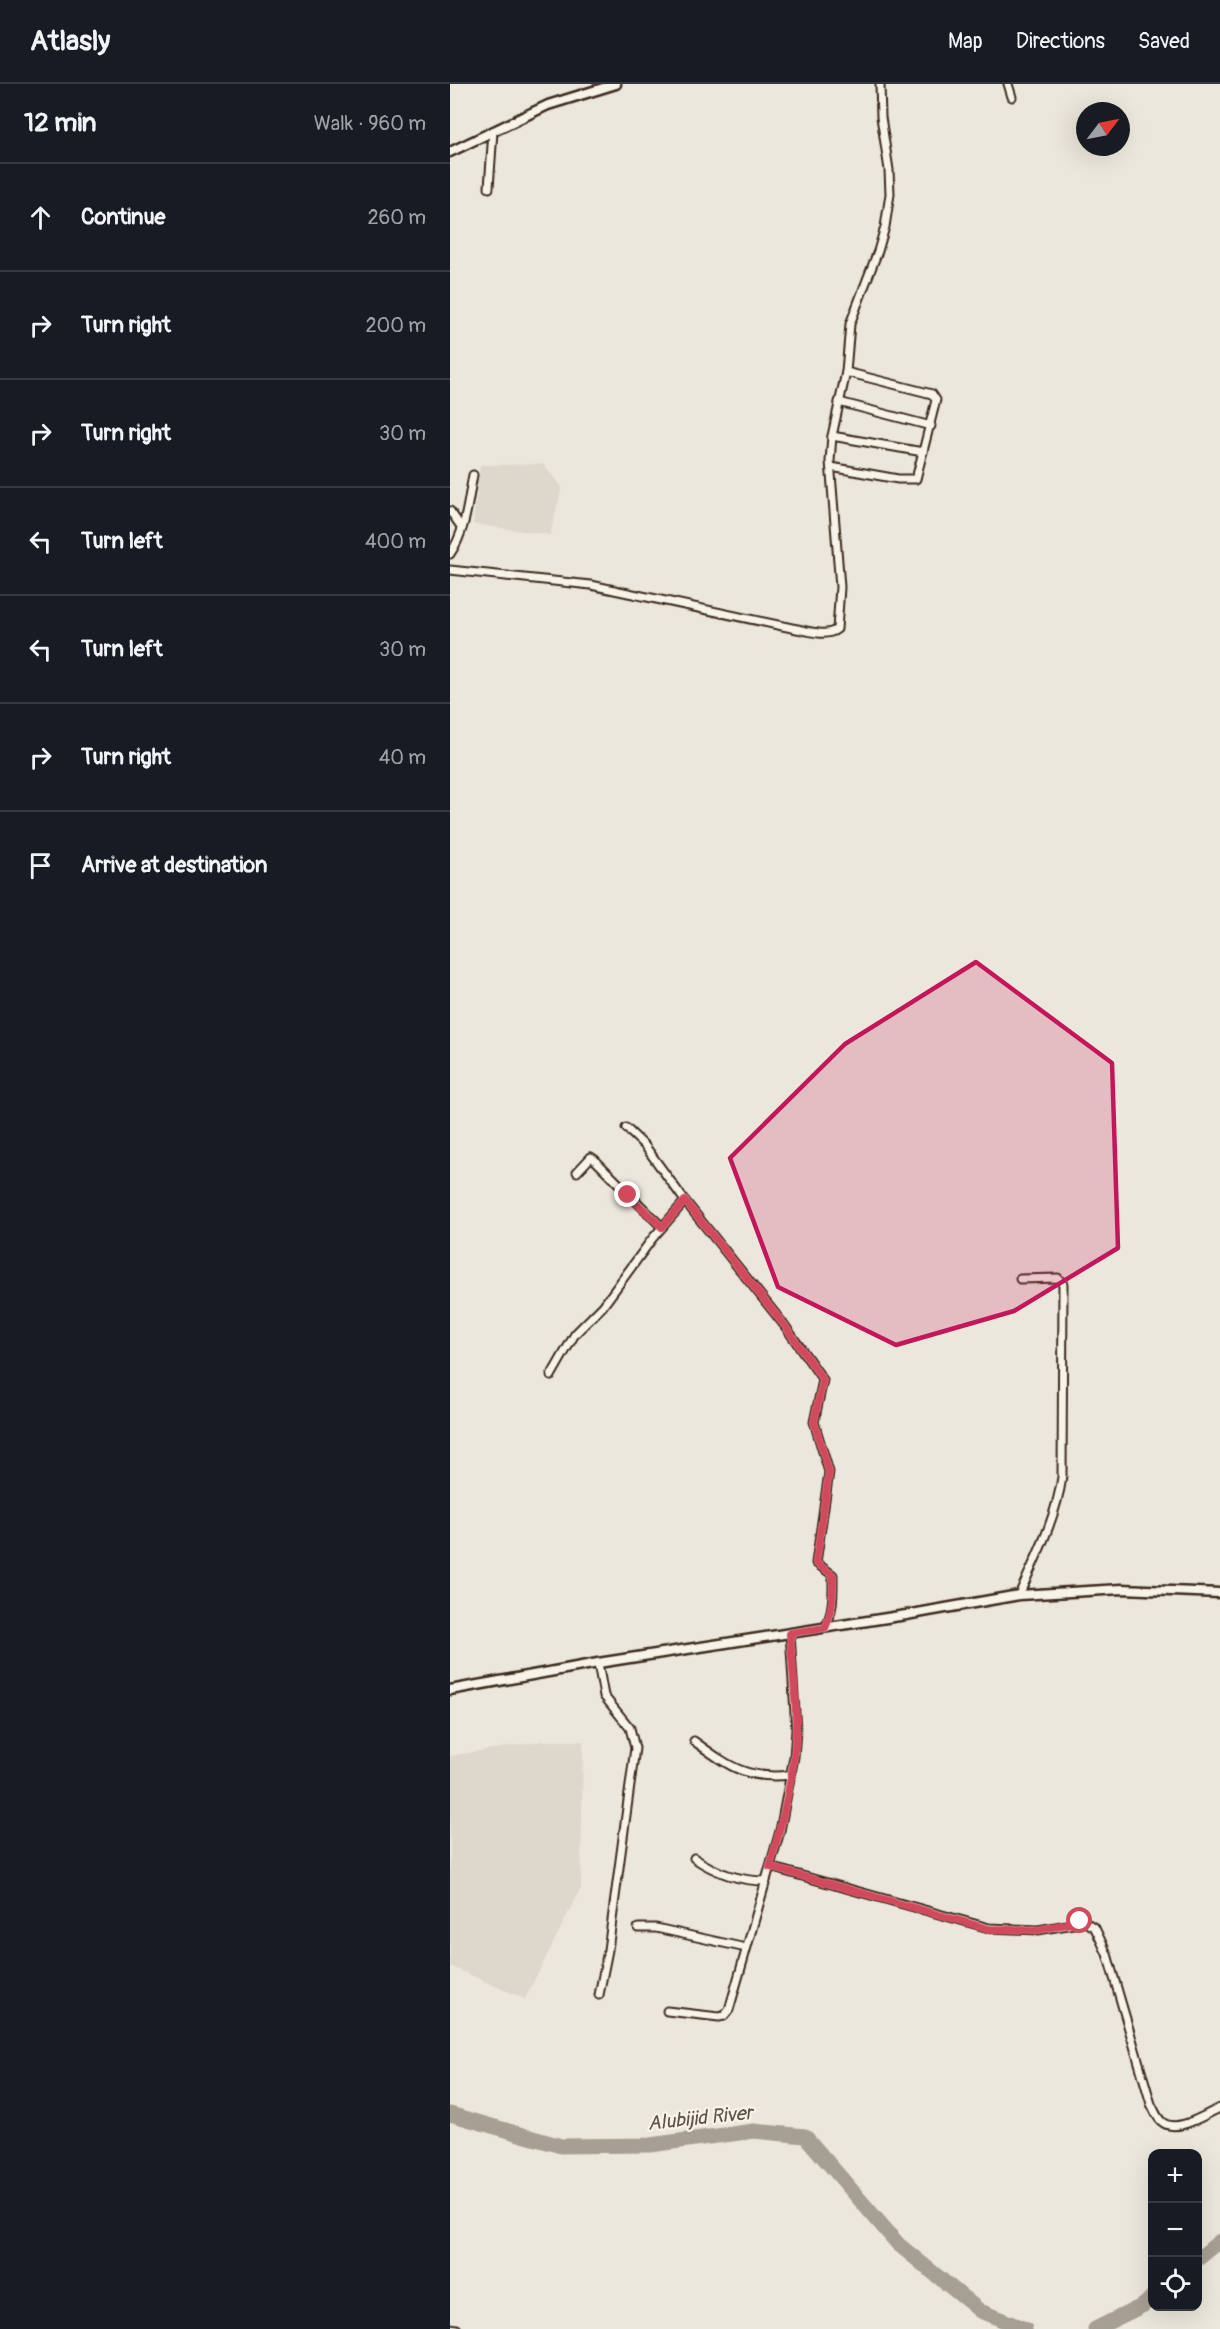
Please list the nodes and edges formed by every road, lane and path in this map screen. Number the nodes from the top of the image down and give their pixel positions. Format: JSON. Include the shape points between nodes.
{"nodes":[{"id":1,"x":616,"y":84,"type":"edge"},
{"id":2,"x":880,"y":84,"type":"edge"},
{"id":3,"x":1008,"y":84,"type":"edge"},
{"id":4,"x":1012,"y":97,"type":"dead end"},
{"id":5,"x":494,"y":131,"type":"junction"},
{"id":6,"x":450,"y":152,"type":"edge"},
{"id":7,"x":489,"y":188,"type":"dead end"},
{"id":8,"x":846,"y":372,"type":"junction"},
{"id":9,"x":839,"y":402,"type":"junction"},
{"id":10,"x":931,"y":426,"type":"junction"},
{"id":11,"x":832,"y":436,"type":"junction"},
{"id":12,"x":923,"y":452,"type":"junction"},
{"id":13,"x":831,"y":467,"type":"junction"},
{"id":14,"x":473,"y":475,"type":"dead end"},
{"id":15,"x":450,"y":511,"type":"edge"},
{"id":16,"x":462,"y":528,"type":"junction"},
{"id":17,"x":450,"y":554,"type":"edge"},
{"id":18,"x":450,"y":570,"type":"edge"},
{"id":19,"x":626,"y":1128,"type":"dead end"},
{"id":20,"x":577,"y":1172,"type":"dead end"},
{"id":21,"x":685,"y":1201,"type":"junction"},
{"id":22,"x":662,"y":1227,"type":"junction"},
{"id":23,"x":1020,"y":1279,"type":"dead end"},
{"id":24,"x":552,"y":1376,"type":"dead end"},
{"id":25,"x":1220,"y":1593,"type":"edge"},
{"id":26,"x":1019,"y":1595,"type":"junction"},
{"id":27,"x":825,"y":1628,"type":"junction"},
{"id":28,"x":790,"y":1633,"type":"junction"},
{"id":29,"x":598,"y":1663,"type":"junction"},
{"id":30,"x":450,"y":1690,"type":"edge"},
{"id":31,"x":694,"y":1741,"type":"dead end"},
{"id":32,"x":790,"y":1775,"type":"junction"},
{"id":33,"x":694,"y":1858,"type":"dead end"},
{"id":34,"x":770,"y":1867,"type":"junction"},
{"id":35,"x":766,"y":1881,"type":"junction"},
{"id":36,"x":638,"y":1928,"type":"dead end"},
{"id":37,"x":747,"y":1948,"type":"junction"},
{"id":38,"x":599,"y":1995,"type":"dead end"},
{"id":39,"x":667,"y":2011,"type":"dead end"},
{"id":40,"x":1220,"y":2108,"type":"edge"},
{"id":41,"x":450,"y":2328,"type":"edge"},
{"id":42,"x":457,"y":2329,"type":"edge"}],
"edges":[{"from":1,"to":5,"type":"street","via":[[548,105]]},
{"from":2,"to":8,"type":"street","via":[[890,194],[878,251],[850,324]]},
{"from":3,"to":4,"type":"street"},
{"from":5,"to":6,"type":"street"},
{"from":5,"to":7,"type":"street"},
{"from":8,"to":9,"type":"street"},
{"from":8,"to":10,"type":"street","via":[[934,395]]},
{"from":9,"to":10,"type":"street"},
{"from":9,"to":11,"type":"street"},
{"from":10,"to":12,"type":"street"},
{"from":11,"to":12,"type":"street"},
{"from":11,"to":13,"type":"street"},
{"from":12,"to":13,"type":"street","via":[[913,480]]},
{"from":13,"to":18,"type":"street","via":[[840,587],[839,622],[837,630],[831,633],[591,585]]},
{"from":14,"to":16,"type":"street"},
{"from":15,"to":16,"type":"street"},
{"from":16,"to":17,"type":"street"},
{"from":19,"to":21,"type":"street","via":[[645,1146]]},
{"from":20,"to":22,"type":"street","via":[[591,1157]]},
{"from":21,"to":22,"type":"street"},
{"from":21,"to":27,"type":"street","via":[[823,1380],[814,1422],[829,1472],[816,1563],[833,1575],[833,1599]]},
{"from":22,"to":24,"type":"street","via":[[603,1306],[575,1334]]},
{"from":23,"to":26,"type":"street","via":[[1058,1278],[1062,1284],[1062,1477],[1050,1524]]},
{"from":25,"to":26,"type":"street","via":[[1122,1589]]},
{"from":26,"to":27,"type":"street"},
{"from":27,"to":28,"type":"street"},
{"from":28,"to":29,"type":"street"},
{"from":28,"to":32,"type":"street","via":[[796,1730]]},
{"from":29,"to":30,"type":"street"},
{"from":29,"to":38,"type":"street","via":[[604,1696],[630,1728],[635,1748]]},
{"from":31,"to":32,"type":"street","via":[[745,1773]]},
{"from":32,"to":34,"type":"street"},
{"from":33,"to":35,"type":"street","via":[[717,1872]]},
{"from":34,"to":35,"type":"street"},
{"from":34,"to":40,"type":"street","via":[[989,1929],[1038,1930],[1080,1921],[1090,1924],[1107,1954],[1151,2104],[1160,2120],[1178,2125]]},
{"from":35,"to":37,"type":"street"},
{"from":36,"to":37,"type":"street","via":[[656,1928]]},
{"from":37,"to":39,"type":"street","via":[[724,2016]]},
{"from":41,"to":42,"type":"street"}]}
